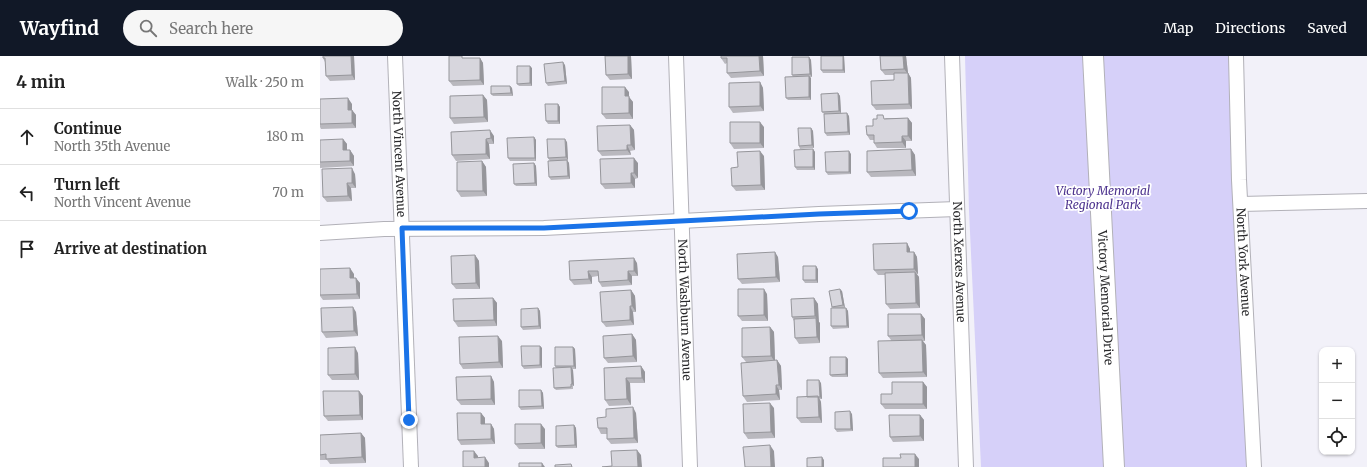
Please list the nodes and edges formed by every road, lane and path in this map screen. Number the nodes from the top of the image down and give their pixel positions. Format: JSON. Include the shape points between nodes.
{"nodes":[{"id":1,"x":395,"y":56,"type":"edge"},
{"id":2,"x":676,"y":56,"type":"edge"},
{"id":3,"x":952,"y":56,"type":"edge"},
{"id":4,"x":1093,"y":56,"type":"edge"},
{"id":5,"x":1236,"y":56,"type":"edge"},
{"id":6,"x":1367,"y":201,"type":"edge"},
{"id":7,"x":1241,"y":204,"type":"junction"},
{"id":8,"x":957,"y":209,"type":"junction"},
{"id":9,"x":682,"y":221,"type":"junction"},
{"id":10,"x":402,"y":228,"type":"junction"},
{"id":11,"x":320,"y":233,"type":"edge"},
{"id":12,"x":411,"y":467,"type":"edge"},
{"id":13,"x":690,"y":467,"type":"edge"},
{"id":14,"x":966,"y":467,"type":"edge"},
{"id":15,"x":1114,"y":467,"type":"edge"},
{"id":16,"x":1254,"y":467,"type":"edge"}],
"edges":[{"from":1,"to":10,"type":"street","name":"North Vincent Avenue"},
{"from":2,"to":9,"type":"street","name":"North Washburn Avenue"},
{"from":3,"to":8,"type":"street","name":"North Xerxes Avenue"},
{"from":4,"to":15,"type":"street","name":"Victory Memorial Drive"},
{"from":5,"to":7,"type":"street","name":"North York Avenue"},
{"from":6,"to":7,"type":"street"},
{"from":7,"to":16,"type":"street","name":"North York Avenue"},
{"from":8,"to":9,"type":"street"},
{"from":8,"to":14,"type":"street","name":"North Xerxes Avenue"},
{"from":9,"to":10,"type":"street","via":[[544,228]]},
{"from":9,"to":13,"type":"street","name":"North Washburn Avenue"},
{"from":10,"to":11,"type":"street"},
{"from":10,"to":12,"type":"street","name":"North Vincent Avenue"}]}
